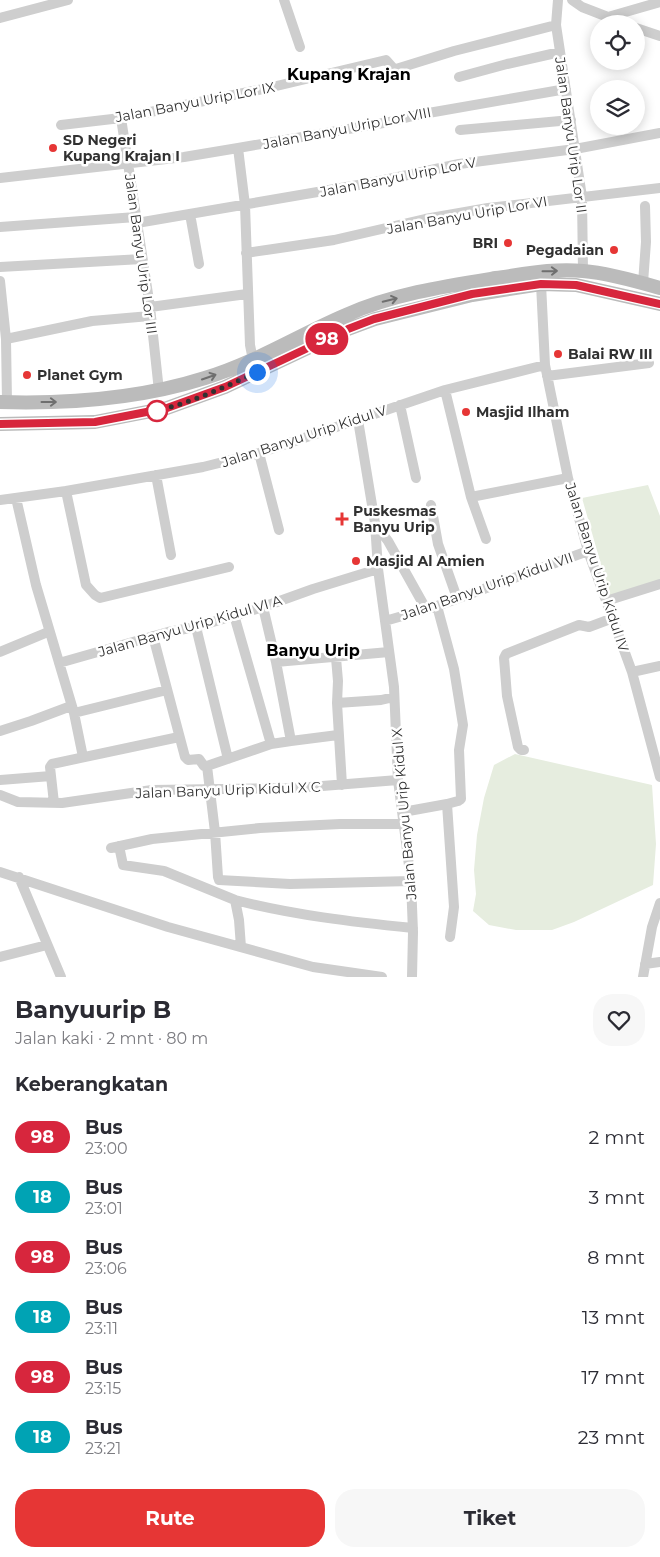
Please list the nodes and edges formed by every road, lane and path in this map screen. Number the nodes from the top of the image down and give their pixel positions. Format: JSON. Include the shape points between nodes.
{"nodes":[{"id":1,"x":68,"y":0,"type":"edge"},
{"id":2,"x":284,"y":0,"type":"edge"},
{"id":3,"x":558,"y":0,"type":"edge"},
{"id":4,"x":572,"y":0,"type":"edge"},
{"id":5,"x":660,"y":2,"type":"edge"},
{"id":6,"x":601,"y":15,"type":"edge"},
{"id":7,"x":618,"y":15,"type":"edge"},
{"id":8,"x":0,"y":18,"type":"edge"},
{"id":9,"x":556,"y":25,"type":"junction"},
{"id":10,"x":645,"y":31,"type":"edge"},
{"id":11,"x":660,"y":36,"type":"edge"},
{"id":12,"x":300,"y":47,"type":"dead end"},
{"id":13,"x":560,"y":52,"type":"junction"},
{"id":14,"x":459,"y":77,"type":"dead end"},
{"id":15,"x":566,"y":89,"type":"junction"},
{"id":16,"x":121,"y":118,"type":"junction"},
{"id":17,"x":571,"y":120,"type":"junction"},
{"id":18,"x":61,"y":125,"type":"dead end"},
{"id":19,"x":460,"y":130,"type":"dead end"},
{"id":20,"x":660,"y":134,"type":"edge"},
{"id":21,"x":238,"y":148,"type":"junction"},
{"id":22,"x":575,"y":149,"type":"junction"},
{"id":23,"x":128,"y":162,"type":"junction"},
{"id":24,"x":0,"y":178,"type":"edge"},
{"id":25,"x":660,"y":188,"type":"edge"},
{"id":26,"x":582,"y":197,"type":"junction"},
{"id":27,"x":245,"y":204,"type":"junction"},
{"id":28,"x":644,"y":206,"type":"dead end"},
{"id":29,"x":190,"y":214,"type":"junction"},
{"id":30,"x":136,"y":220,"type":"junction"},
{"id":31,"x":0,"y":227,"type":"edge"},
{"id":32,"x":246,"y":253,"type":"junction"},
{"id":33,"x":142,"y":259,"type":"junction"},
{"id":34,"x":199,"y":264,"type":"dead end"},
{"id":35,"x":0,"y":267,"type":"edge"},
{"id":36,"x":583,"y":270,"type":"junction"},
{"id":37,"x":0,"y":281,"type":"edge"},
{"id":38,"x":643,"y":283,"type":"junction"},
{"id":39,"x":541,"y":284,"type":"junction"},
{"id":40,"x":660,"y":288,"type":"edge"},
{"id":41,"x":247,"y":294,"type":"junction"},
{"id":42,"x":660,"y":304,"type":"edge"},
{"id":43,"x":371,"y":305,"type":"junction"},
{"id":44,"x":150,"y":312,"type":"junction"},
{"id":45,"x":374,"y":319,"type":"junction"},
{"id":46,"x":6,"y":339,"type":"junction"},
{"id":47,"x":253,"y":360,"type":"junction"},
{"id":48,"x":649,"y":363,"type":"dead end"},
{"id":49,"x":545,"y":365,"type":"junction"},
{"id":50,"x":547,"y":376,"type":"junction"},
{"id":51,"x":159,"y":390,"type":"junction"},
{"id":52,"x":445,"y":390,"type":"junction"},
{"id":53,"x":3,"y":402,"type":"edge"},
{"id":54,"x":400,"y":405,"type":"junction"},
{"id":55,"x":358,"y":420,"type":"junction"},
{"id":56,"x":0,"y":424,"type":"edge"},
{"id":57,"x":259,"y":452,"type":"junction"},
{"id":58,"x":156,"y":475,"type":"junction"},
{"id":59,"x":416,"y":478,"type":"dead end"},
{"id":60,"x":568,"y":478,"type":"junction"},
{"id":61,"x":66,"y":491,"type":"junction"},
{"id":62,"x":471,"y":497,"type":"junction"},
{"id":63,"x":16,"y":498,"type":"junction"},
{"id":64,"x":0,"y":500,"type":"edge"},
{"id":65,"x":431,"y":505,"type":"dead end"},
{"id":66,"x":375,"y":523,"type":"junction"},
{"id":67,"x":279,"y":530,"type":"dead end"},
{"id":68,"x":486,"y":539,"type":"dead end"},
{"id":69,"x":588,"y":550,"type":"junction"},
{"id":70,"x":172,"y":555,"type":"dead end"},
{"id":71,"x":230,"y":567,"type":"dead end"},
{"id":72,"x":378,"y":569,"type":"junction"},
{"id":73,"x":660,"y":584,"type":"edge"},
{"id":74,"x":457,"y":598,"type":"junction"},
{"id":75,"x":606,"y":601,"type":"junction"},
{"id":76,"x":437,"y":606,"type":"junction"},
{"id":77,"x":263,"y":607,"type":"junction"},
{"id":78,"x":426,"y":609,"type":"junction"},
{"id":79,"x":234,"y":615,"type":"junction"},
{"id":80,"x":612,"y":618,"type":"junction"},
{"id":81,"x":385,"y":621,"type":"junction"},
{"id":82,"x":196,"y":627,"type":"junction"},
{"id":83,"x":48,"y":632,"type":"junction"},
{"id":84,"x":153,"y":636,"type":"junction"},
{"id":85,"x":0,"y":652,"type":"edge"},
{"id":86,"x":389,"y":652,"type":"junction"},
{"id":87,"x":336,"y":658,"type":"junction"},
{"id":88,"x":276,"y":662,"type":"junction"},
{"id":89,"x":59,"y":663,"type":"junction"},
{"id":90,"x":660,"y":666,"type":"edge"},
{"id":91,"x":632,"y":672,"type":"junction"},
{"id":92,"x":167,"y":690,"type":"junction"},
{"id":93,"x":394,"y":698,"type":"junction"},
{"id":94,"x":337,"y":703,"type":"junction"},
{"id":95,"x":72,"y":710,"type":"junction"},
{"id":96,"x":0,"y":731,"type":"edge"},
{"id":97,"x":338,"y":735,"type":"junction"},
{"id":98,"x":179,"y":737,"type":"junction"},
{"id":99,"x":290,"y":738,"type":"junction"},
{"id":100,"x":271,"y":744,"type":"junction"},
{"id":101,"x":524,"y":750,"type":"dead end"},
{"id":102,"x":83,"y":757,"type":"junction"},
{"id":103,"x":228,"y":759,"type":"junction"},
{"id":104,"x":207,"y":766,"type":"junction"},
{"id":105,"x":51,"y":776,"type":"junction"},
{"id":106,"x":660,"y":777,"type":"edge"},
{"id":107,"x":0,"y":780,"type":"edge"},
{"id":108,"x":398,"y":780,"type":"junction"},
{"id":109,"x":342,"y":785,"type":"junction"},
{"id":110,"x":209,"y":789,"type":"junction"},
{"id":111,"x":0,"y":795,"type":"edge"},
{"id":112,"x":54,"y":803,"type":"junction"},
{"id":113,"x":447,"y":804,"type":"junction"},
{"id":114,"x":403,"y":812,"type":"junction"},
{"id":115,"x":405,"y":824,"type":"junction"},
{"id":116,"x":215,"y":832,"type":"junction"},
{"id":117,"x":0,"y":872,"type":"edge"},
{"id":118,"x":19,"y":878,"type":"junction"},
{"id":119,"x":412,"y":881,"type":"junction"},
{"id":120,"x":235,"y":900,"type":"junction"},
{"id":121,"x":660,"y":903,"type":"edge"},
{"id":122,"x":413,"y":928,"type":"junction"},
{"id":123,"x":450,"y":937,"type":"dead end"},
{"id":124,"x":655,"y":941,"type":"edge"},
{"id":125,"x":47,"y":945,"type":"junction"},
{"id":126,"x":241,"y":947,"type":"junction"},
{"id":127,"x":0,"y":957,"type":"edge"},
{"id":128,"x":660,"y":962,"type":"edge"},
{"id":129,"x":645,"y":964,"type":"junction"},
{"id":130,"x":325,"y":972,"type":"edge"},
{"id":131,"x":61,"y":977,"type":"edge"},
{"id":132,"x":382,"y":977,"type":"edge"},
{"id":133,"x":412,"y":977,"type":"edge"},
{"id":134,"x":642,"y":977,"type":"edge"}],
"edges":[{"from":1,"to":8,"type":"street"},
{"from":2,"to":12,"type":"street"},
{"from":3,"to":9,"type":"street","name":"Jalan Banyu Urip Lor II"},
{"from":4,"to":6,"type":"street"},
{"from":5,"to":7,"type":"street"},
{"from":9,"to":13,"type":"street","name":"Jalan Banyu Urip Lor II"},
{"from":9,"to":16,"type":"street","name":"Jalan Banyu Urip Lor IX","via":[[396,69],[386,60]]},
{"from":10,"to":11,"type":"street"},
{"from":13,"to":14,"type":"street"},
{"from":13,"to":15,"type":"street","name":"Jalan Banyu Urip Lor II"},
{"from":15,"to":17,"type":"street","name":"Jalan Banyu Urip Lor II"},
{"from":15,"to":21,"type":"street","name":"Jalan Banyu Urip Lor VIII"},
{"from":16,"to":18,"type":"street","name":"Jalan Banyu Urip Lor IX"},
{"from":16,"to":23,"type":"street","name":"Jalan Banyu Urip Lor III"},
{"from":17,"to":19,"type":"street"},
{"from":17,"to":22,"type":"street","name":"Jalan Banyu Urip Lor II"},
{"from":20,"to":22,"type":"street","name":"Jalan Banyu Urip Lor V"},
{"from":21,"to":23,"type":"street","name":"Jalan Banyu Urip Lor VIII"},
{"from":21,"to":27,"type":"street"},
{"from":22,"to":26,"type":"street","name":"Jalan Banyu Urip Lor II"},
{"from":22,"to":27,"type":"street","name":"Jalan Banyu Urip Lor V","via":[[459,164]]},
{"from":23,"to":24,"type":"street","name":"Jalan Banyu Urip Lor VIII"},
{"from":23,"to":30,"type":"street","name":"Jalan Banyu Urip Lor III"},
{"from":25,"to":26,"type":"street","name":"Jalan Banyu Urip Lor VI"},
{"from":26,"to":32,"type":"street","name":"Jalan Banyu Urip Lor VI","via":[[488,208],[334,240]]},
{"from":26,"to":36,"type":"street","name":"Jalan Banyu Urip Lor II"},
{"from":27,"to":29,"type":"street","name":"Jalan Banyu Urip Lor V"},
{"from":27,"to":32,"type":"street"},
{"from":28,"to":38,"type":"street"},
{"from":29,"to":30,"type":"street","name":"Jalan Banyu Urip Lor V"},
{"from":29,"to":34,"type":"street"},
{"from":30,"to":31,"type":"street","name":"Jalan Banyu Urip Lor V"},
{"from":30,"to":33,"type":"street","name":"Jalan Banyu Urip Lor III"},
{"from":32,"to":41,"type":"street"},
{"from":33,"to":35,"type":"street"},
{"from":33,"to":44,"type":"street","name":"Jalan Banyu Urip Lor III"},
{"from":36,"to":38,"type":"main road"},
{"from":43,"to":36,"type":"main road","one_way":true,"via":[[458,284],[543,271]]},
{"from":37,"to":46,"type":"street"},
{"from":38,"to":40,"type":"main road"},
{"from":39,"to":42,"type":"main road","via":[[576,285]]},
{"from":39,"to":45,"type":"main road","via":[[472,294]]},
{"from":39,"to":49,"type":"street","name":"Jalan Banyu Urip Kidul IV"},
{"from":41,"to":44,"type":"street"},
{"from":41,"to":47,"type":"street"},
{"from":43,"to":45,"type":"main road"},
{"from":43,"to":47,"type":"main road"},
{"from":44,"to":46,"type":"street"},
{"from":44,"to":51,"type":"street","name":"Jalan Banyu Urip Lor III"},
{"from":45,"to":56,"type":"main road","via":[[225,387],[167,408],[95,422]]},
{"from":46,"to":53,"type":"street"},
{"from":51,"to":47,"type":"main road","one_way":true,"via":[[207,378]]},
{"from":48,"to":50,"type":"street"},
{"from":49,"to":50,"type":"street","name":"Jalan Banyu Urip Kidul IV"},
{"from":49,"to":52,"type":"street","name":"Jalan Banyu Urip Kidul V"},
{"from":50,"to":60,"type":"street","name":"Jalan Banyu Urip Kidul IV"},
{"from":53,"to":51,"type":"main road","one_way":true,"via":[[102,399]]},
{"from":52,"to":54,"type":"street","name":"Jalan Banyu Urip Kidul V"},
{"from":52,"to":62,"type":"street"},
{"from":54,"to":55,"type":"street","name":"Jalan Banyu Urip Kidul V"},
{"from":54,"to":59,"type":"street"},
{"from":55,"to":57,"type":"street","name":"Jalan Banyu Urip Kidul V"},
{"from":55,"to":66,"type":"street","name":"Jalan Banyu Urip Kidul X"},
{"from":57,"to":58,"type":"street","name":"Jalan Banyu Urip Kidul V"},
{"from":57,"to":67,"type":"street"},
{"from":58,"to":61,"type":"street","name":"Jalan Banyu Urip Kidul V"},
{"from":58,"to":70,"type":"street"},
{"from":60,"to":62,"type":"street"},
{"from":60,"to":69,"type":"street","name":"Jalan Banyu Urip Kidul IV"},
{"from":61,"to":63,"type":"street","name":"Jalan Banyu Urip Kidul V"},
{"from":61,"to":71,"type":"street","via":[[86,585],[100,598]]},
{"from":62,"to":68,"type":"street"},
{"from":63,"to":64,"type":"street","name":"Jalan Banyu Urip Kidul V"},
{"from":63,"to":83,"type":"street"},
{"from":65,"to":74,"type":"street","via":[[438,544]]},
{"from":66,"to":72,"type":"street","name":"Jalan Banyu Urip Kidul X"},
{"from":66,"to":78,"type":"street"},
{"from":69,"to":74,"type":"street","name":"Jalan Banyu Urip Kidul VII"},
{"from":69,"to":75,"type":"street","name":"Jalan Banyu Urip Kidul IV"},
{"from":72,"to":77,"type":"street","name":"Jalan Banyu Urip Kidul VI A"},
{"from":72,"to":81,"type":"street","name":"Jalan Banyu Urip Kidul X"},
{"from":73,"to":75,"type":"street"},
{"from":74,"to":76,"type":"street","name":"Jalan Banyu Urip Kidul VII"},
{"from":75,"to":80,"type":"street","name":"Jalan Banyu Urip Kidul IV"},
{"from":76,"to":78,"type":"street","name":"Jalan Banyu Urip Kidul VII"},
{"from":76,"to":113,"type":"street","via":[[454,669],[463,725],[459,750],[461,799]]},
{"from":77,"to":79,"type":"street","name":"Jalan Banyu Urip Kidul VI A"},
{"from":77,"to":88,"type":"street"},
{"from":78,"to":81,"type":"street","name":"Jalan Banyu Urip Kidul VII"},
{"from":79,"to":82,"type":"street","name":"Jalan Banyu Urip Kidul VI A"},
{"from":79,"to":100,"type":"street"},
{"from":80,"to":91,"type":"street","name":"Jalan Banyu Urip Kidul IV"},
{"from":80,"to":101,"type":"street","via":[[589,627],[579,625],[506,654],[507,696],[518,747]]},
{"from":81,"to":86,"type":"street","name":"Jalan Banyu Urip Kidul X"},
{"from":82,"to":84,"type":"street","name":"Jalan Banyu Urip Kidul VI A"},
{"from":82,"to":103,"type":"street"},
{"from":83,"to":85,"type":"street"},
{"from":83,"to":89,"type":"street"},
{"from":84,"to":89,"type":"street","name":"Jalan Banyu Urip Kidul VI A"},
{"from":84,"to":92,"type":"street"},
{"from":86,"to":87,"type":"street"},
{"from":86,"to":93,"type":"street","name":"Jalan Banyu Urip Kidul X"},
{"from":87,"to":88,"type":"street"},
{"from":87,"to":94,"type":"street"},
{"from":88,"to":99,"type":"street"},
{"from":89,"to":95,"type":"street"},
{"from":90,"to":91,"type":"street"},
{"from":91,"to":106,"type":"street","name":"Jalan Banyu Urip Kidul IV"},
{"from":92,"to":95,"type":"street"},
{"from":92,"to":98,"type":"street"},
{"from":93,"to":94,"type":"street"},
{"from":93,"to":108,"type":"street","name":"Jalan Banyu Urip Kidul X"},
{"from":94,"to":97,"type":"street"},
{"from":95,"to":96,"type":"street"},
{"from":95,"to":102,"type":"street"},
{"from":97,"to":99,"type":"street"},
{"from":97,"to":109,"type":"street"},
{"from":98,"to":102,"type":"street"},
{"from":98,"to":104,"type":"street","via":[[184,757],[199,759]]},
{"from":99,"to":100,"type":"street"},
{"from":100,"to":103,"type":"street"},
{"from":102,"to":105,"type":"street","via":[[52,764]]},
{"from":103,"to":104,"type":"street"},
{"from":104,"to":110,"type":"street"},
{"from":105,"to":107,"type":"street"},
{"from":105,"to":112,"type":"street"},
{"from":108,"to":109,"type":"street","name":"Jalan Banyu Urip Kidul X C"},
{"from":108,"to":114,"type":"street","name":"Jalan Banyu Urip Kidul X"},
{"from":109,"to":110,"type":"street","name":"Jalan Banyu Urip Kidul X C"},
{"from":110,"to":112,"type":"street","name":"Jalan Banyu Urip Kidul X C","via":[[152,790]]},
{"from":110,"to":116,"type":"street"},
{"from":111,"to":112,"type":"street","name":"Jalan Banyu Urip Kidul X C","via":[[18,802]]},
{"from":113,"to":114,"type":"street"},
{"from":113,"to":123,"type":"street","via":[[454,907]]},
{"from":114,"to":115,"type":"street","name":"Jalan Banyu Urip Kidul X"},
{"from":115,"to":116,"type":"street"},
{"from":115,"to":119,"type":"street","name":"Jalan Banyu Urip Kidul X"},
{"from":116,"to":119,"type":"street","via":[[219,880],[290,884]]},
{"from":116,"to":120,"type":"street","via":[[115,847],[123,865],[164,871]]},
{"from":117,"to":118,"type":"street"},
{"from":118,"to":125,"type":"street"},
{"from":118,"to":126,"type":"street","via":[[168,927]]},
{"from":119,"to":122,"type":"street","name":"Jalan Banyu Urip Kidul X"},
{"from":120,"to":122,"type":"street","via":[[322,917]]},
{"from":120,"to":126,"type":"street"},
{"from":121,"to":124,"type":"street"},
{"from":122,"to":133,"type":"street","name":"Jalan Banyu Urip Kidul X"},
{"from":124,"to":129,"type":"street"},
{"from":125,"to":127,"type":"street"},
{"from":125,"to":131,"type":"street"},
{"from":126,"to":130,"type":"street"},
{"from":128,"to":129,"type":"street"},
{"from":129,"to":134,"type":"street"},
{"from":130,"to":132,"type":"street"}]}
